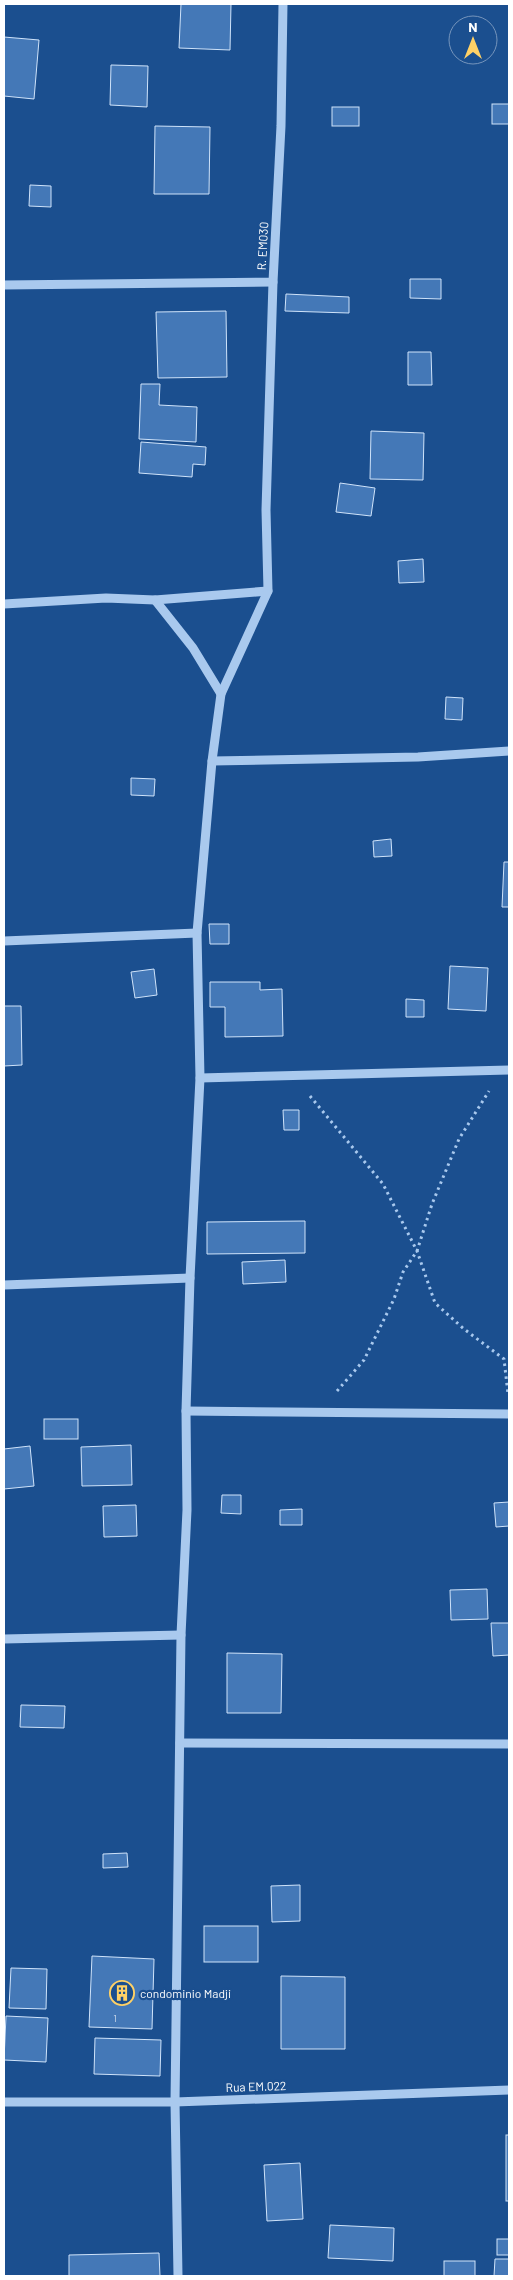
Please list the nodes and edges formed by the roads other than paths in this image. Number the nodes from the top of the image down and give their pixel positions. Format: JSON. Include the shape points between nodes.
{"nodes":[{"id":1,"x":283,"y":4,"type":"edge"},
{"id":2,"x":273,"y":282,"type":"junction"},
{"id":3,"x":4,"y":285,"type":"edge"},
{"id":4,"x":268,"y":591,"type":"junction"},
{"id":5,"x":155,"y":600,"type":"junction"},
{"id":6,"x":4,"y":604,"type":"edge"},
{"id":7,"x":222,"y":694,"type":"junction"},
{"id":8,"x":509,"y":751,"type":"edge"},
{"id":9,"x":212,"y":761,"type":"junction"},
{"id":10,"x":197,"y":933,"type":"junction"},
{"id":11,"x":4,"y":941,"type":"edge"},
{"id":12,"x":507,"y":1070,"type":"edge"},
{"id":13,"x":200,"y":1078,"type":"junction"},
{"id":14,"x":190,"y":1278,"type":"junction"},
{"id":15,"x":4,"y":1285,"type":"edge"},
{"id":16,"x":186,"y":1411,"type":"junction"},
{"id":17,"x":509,"y":1414,"type":"edge"},
{"id":18,"x":181,"y":1634,"type":"junction"},
{"id":19,"x":4,"y":1640,"type":"edge"},
{"id":20,"x":180,"y":1743,"type":"junction"},
{"id":21,"x":509,"y":1744,"type":"edge"},
{"id":22,"x":509,"y":2090,"type":"edge"},
{"id":23,"x":4,"y":2102,"type":"edge"},
{"id":24,"x":175,"y":2102,"type":"junction"},
{"id":25,"x":178,"y":2276,"type":"edge"}],
"edges":[{"from":1,"to":2,"type":"street","name":"R. EM030"},
{"from":2,"to":3,"type":"street","name":"R. EM030"},
{"from":2,"to":4,"type":"street","via":[[266,510]]},
{"from":4,"to":5,"type":"street"},
{"from":4,"to":7,"type":"street"},
{"from":5,"to":6,"type":"street","via":[[106,598]]},
{"from":5,"to":7,"type":"street","via":[[193,648]]},
{"from":7,"to":9,"type":"street"},
{"from":8,"to":9,"type":"street","via":[[418,757]]},
{"from":9,"to":10,"type":"street"},
{"from":10,"to":11,"type":"street"},
{"from":10,"to":13,"type":"street"},
{"from":12,"to":13,"type":"street"},
{"from":13,"to":14,"type":"street"},
{"from":14,"to":15,"type":"street"},
{"from":14,"to":16,"type":"street"},
{"from":16,"to":17,"type":"street"},
{"from":16,"to":18,"type":"street","via":[[187,1510]]},
{"from":18,"to":19,"type":"street"},
{"from":18,"to":20,"type":"street"},
{"from":20,"to":21,"type":"street"},
{"from":20,"to":24,"type":"street"},
{"from":22,"to":24,"type":"street","name":"Rua EM.022"},
{"from":23,"to":24,"type":"street","name":"Rua EM.022"},
{"from":24,"to":25,"type":"street"}]}
